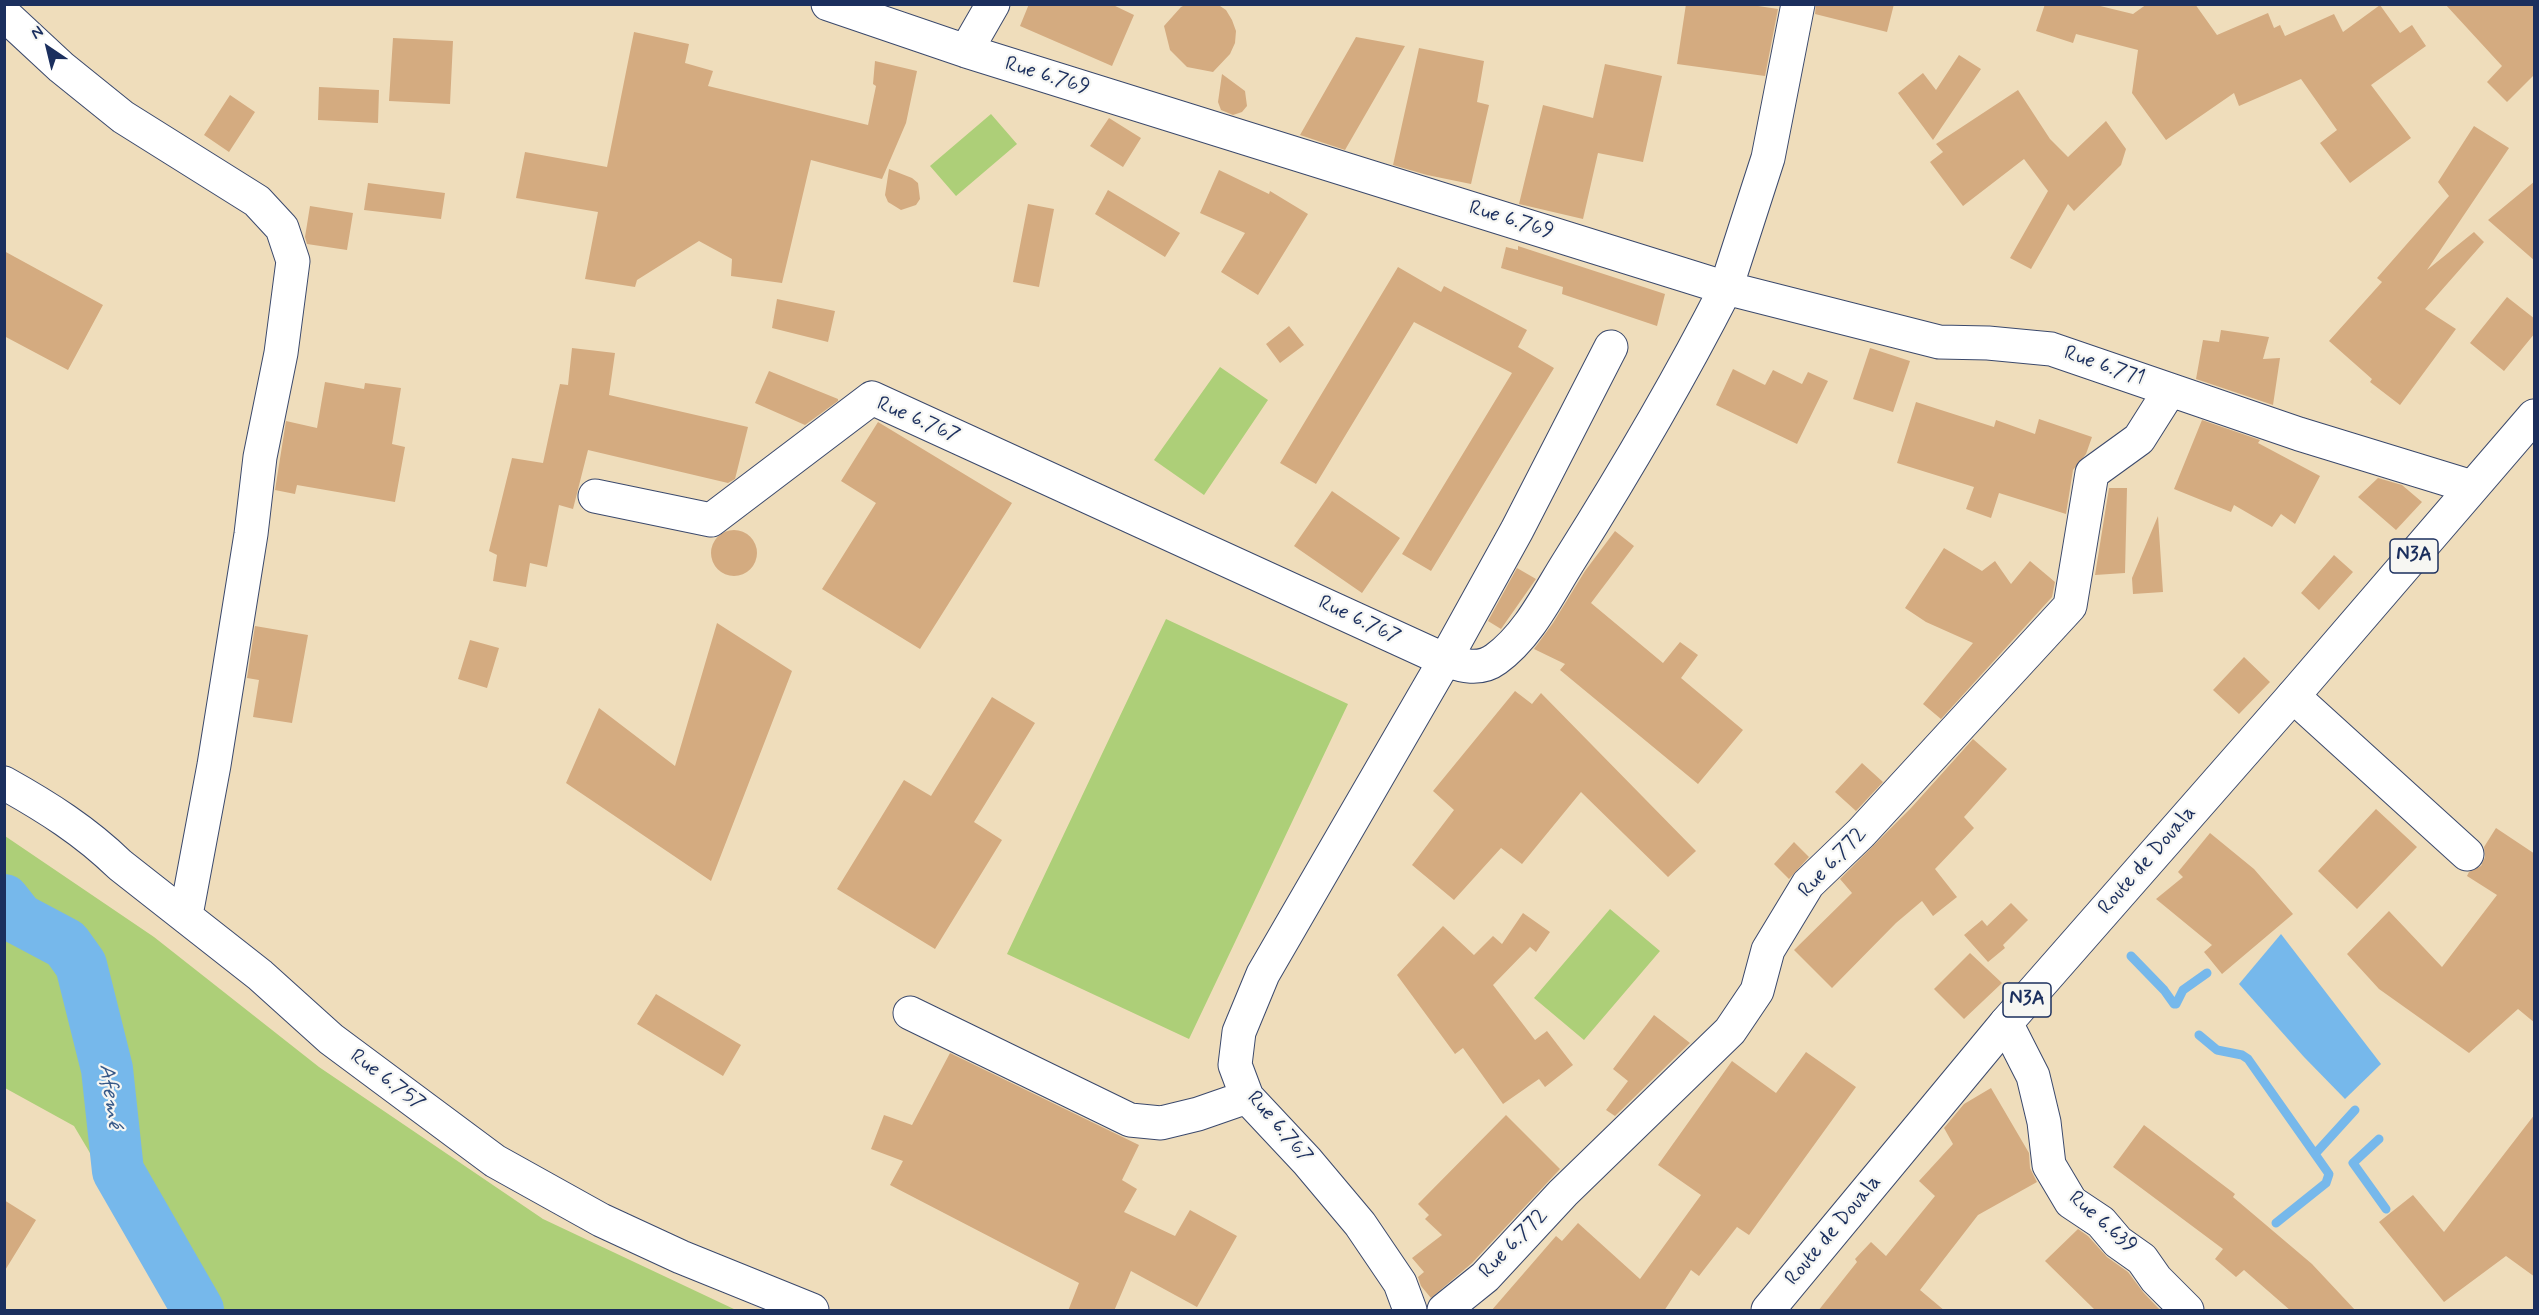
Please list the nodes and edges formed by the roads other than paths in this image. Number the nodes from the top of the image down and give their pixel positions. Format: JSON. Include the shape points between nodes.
{"nodes":[{"id":1,"x":828,"y":4,"type":"edge"},
{"id":2,"x":993,"y":4,"type":"edge"},
{"id":3,"x":1798,"y":4,"type":"edge"},
{"id":4,"x":4,"y":14,"type":"edge"},
{"id":5,"x":966,"y":51,"type":"junction"},
{"id":6,"x":1726,"y":288,"type":"junction"},
{"id":7,"x":1611,"y":346,"type":"dead end"},
{"id":8,"x":2170,"y":390,"type":"junction"},
{"id":9,"x":2535,"y":416,"type":"edge"},
{"id":10,"x":2472,"y":487,"type":"junction"},
{"id":11,"x":595,"y":496,"type":"dead end"},
{"id":12,"x":1444,"y":660,"type":"junction"},
{"id":13,"x":2293,"y":696,"type":"junction"},
{"id":14,"x":4,"y":783,"type":"edge"},
{"id":15,"x":2467,"y":854,"type":"dead end"},
{"id":16,"x":186,"y":915,"type":"junction"},
{"id":17,"x":910,"y":1013,"type":"dead end"},
{"id":18,"x":2006,"y":1023,"type":"junction"},
{"id":19,"x":1247,"y":1096,"type":"junction"},
{"id":20,"x":812,"y":1311,"type":"edge"},
{"id":21,"x":1410,"y":1311,"type":"edge"},
{"id":22,"x":1444,"y":1311,"type":"edge"},
{"id":23,"x":1768,"y":1311,"type":"edge"},
{"id":24,"x":2187,"y":1311,"type":"edge"}],
"edges":[{"from":1,"to":5,"type":"main road","name":"Rue 6.769"},
{"from":2,"to":5,"type":"main road"},
{"from":3,"to":6,"type":"main road","via":[[1768,158]]},
{"from":4,"to":16,"type":"main road","via":[[123,117],[257,201],[282,228],[293,261],[218,742]]},
{"from":5,"to":6,"type":"main road","name":"Rue 6.769"},
{"from":6,"to":8,"type":"main road","name":"Rue 6.771","via":[[1940,342],[2051,349]]},
{"from":6,"to":12,"type":"main road","via":[[1665,404],[1525,630],[1495,660],[1467,668]]},
{"from":7,"to":12,"type":"main road","via":[[1517,530]]},
{"from":8,"to":10,"type":"main road","name":"Rue 6.771"},
{"from":8,"to":22,"type":"main road","name":"Rue 6.772","via":[[2139,439],[2091,473],[2070,606],[1861,833],[1808,884],[1768,950],[1757,990],[1730,1031],[1563,1193],[1485,1277]]},
{"from":9,"to":10,"type":"main road","name":"Route de Douala","number":"N3A"},
{"from":10,"to":13,"type":"main road","name":"Route de Douala","number":"N3A"},
{"from":11,"to":12,"type":"main road","name":"Rue 6.767","via":[[711,520],[872,398]]},
{"from":12,"to":19,"type":"main road","name":"Rue 6.767","via":[[1263,974],[1239,1032],[1235,1065]]},
{"from":13,"to":15,"type":"main road"},
{"from":13,"to":18,"type":"main road","name":"Route de Douala","number":"N3A"},
{"from":14,"to":16,"type":"main road","name":"Rue 6.757","via":[[61,815]]},
{"from":16,"to":20,"type":"main road","name":"Rue 6.757","via":[[331,1039],[495,1161],[601,1220]]},
{"from":17,"to":19,"type":"main road","via":[[1130,1120],[1161,1123]]},
{"from":18,"to":23,"type":"main road","name":"Route de Douala","number":"N3A"},
{"from":18,"to":24,"type":"main road","name":"Rue 6.639","via":[[2034,1076],[2049,1166],[2071,1202],[2101,1222],[2118,1242],[2142,1259]]},
{"from":19,"to":21,"type":"main road","name":"Rue 6.767","via":[[1360,1224],[1400,1282]]}]}
